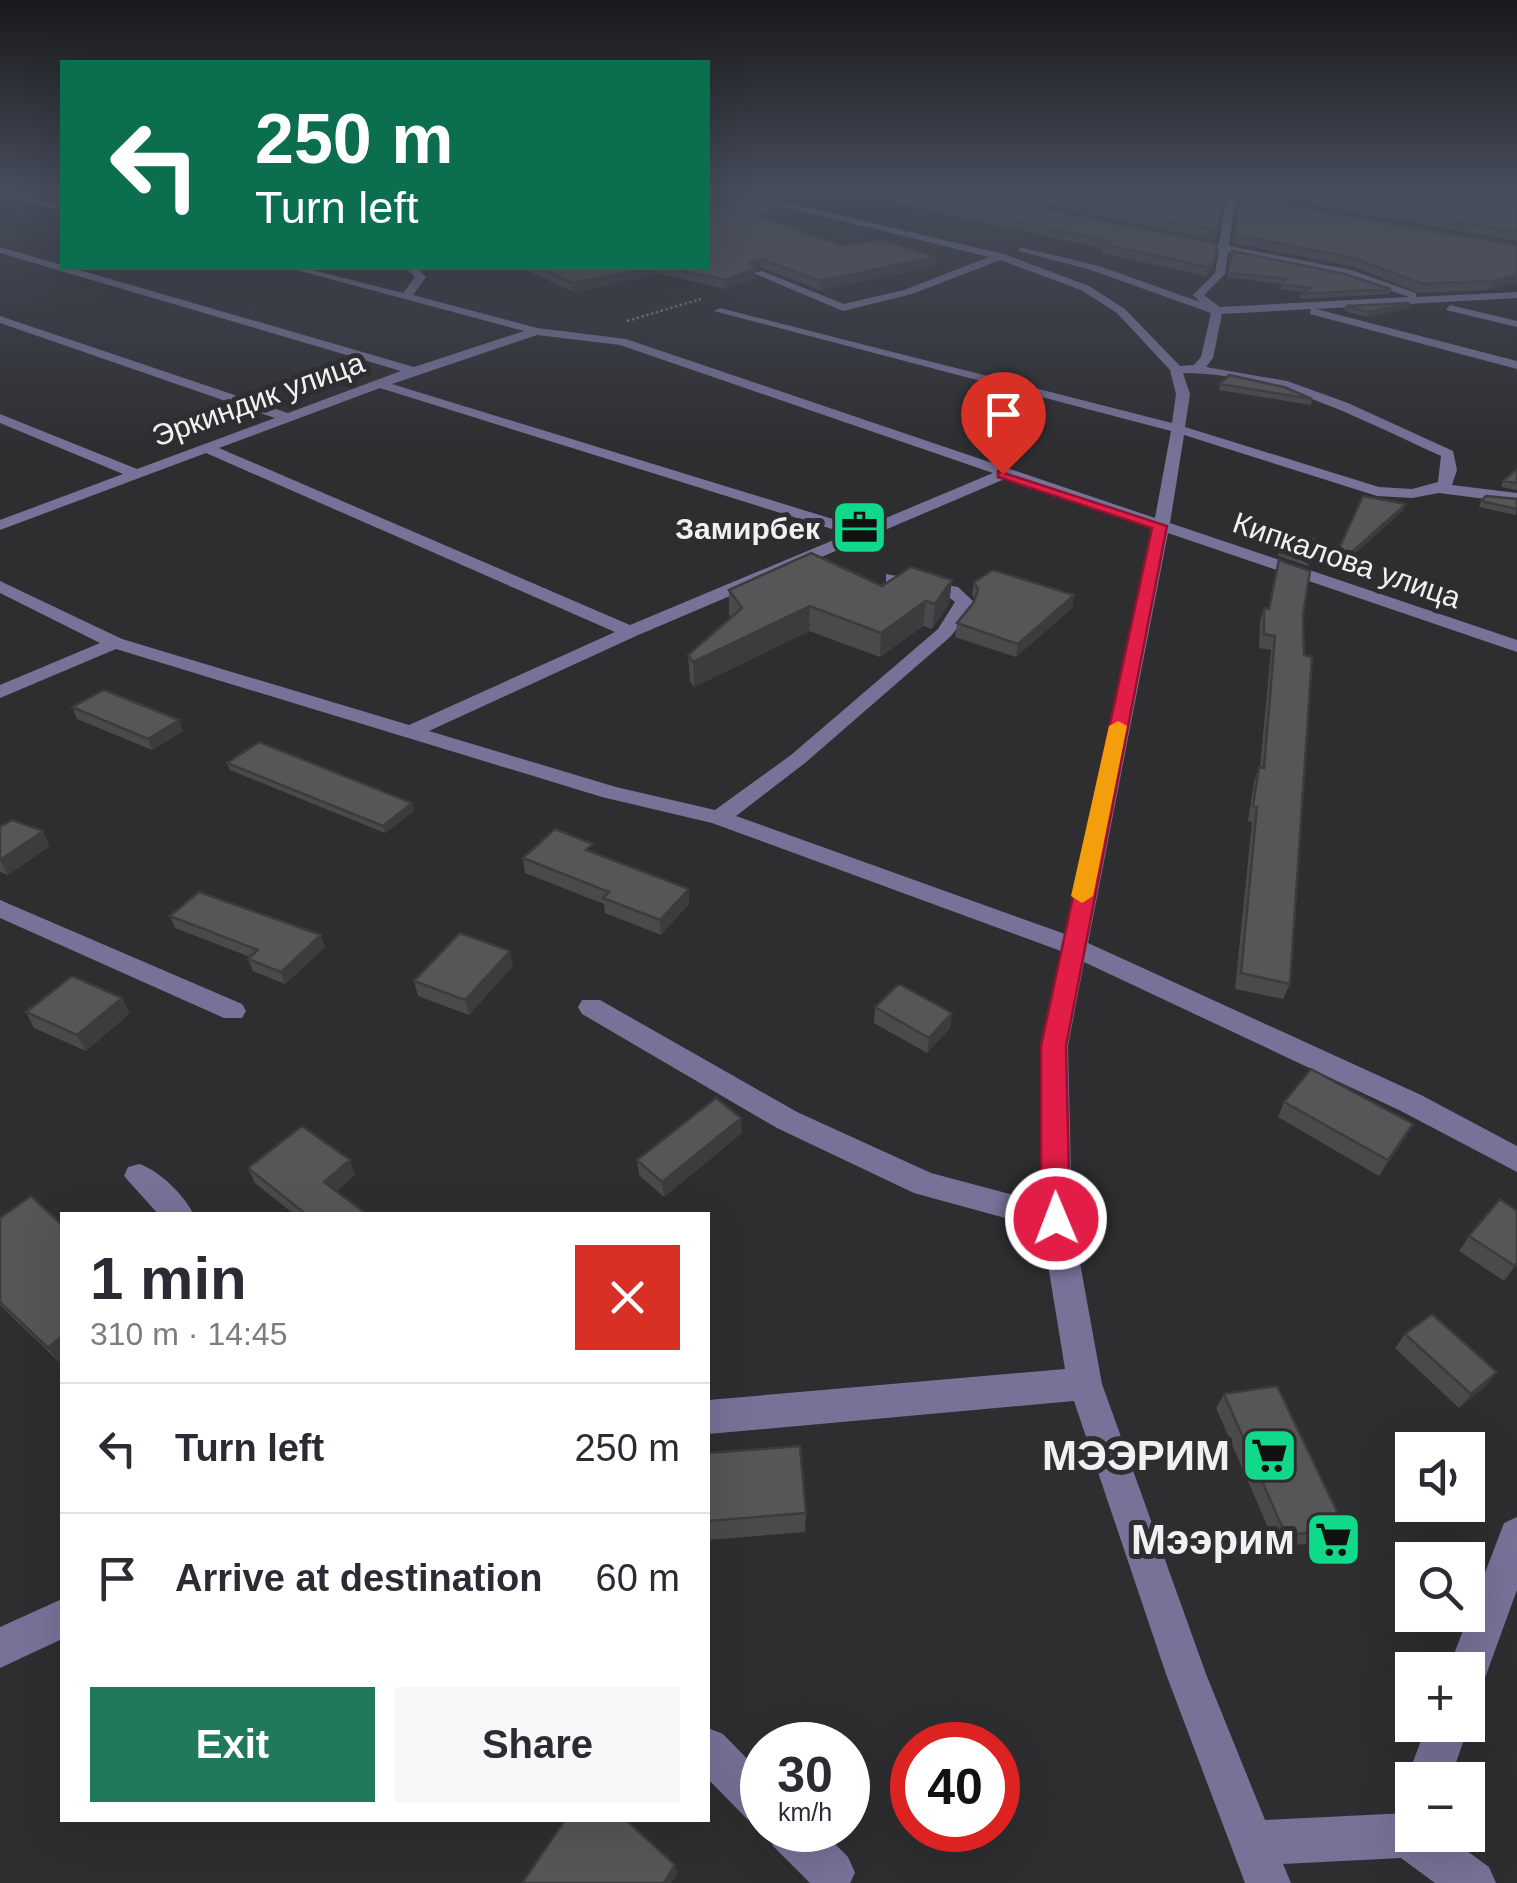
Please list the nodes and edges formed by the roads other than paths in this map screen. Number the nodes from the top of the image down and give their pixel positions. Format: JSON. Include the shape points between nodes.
{"nodes":[{"id":1,"x":89,"y":276,"type":"edge"},
{"id":2,"x":324,"y":276,"type":"edge"},
{"id":3,"x":420,"y":276,"type":"edge"},
{"id":4,"x":765,"y":276,"type":"edge"},
{"id":5,"x":944,"y":276,"type":"edge"},
{"id":6,"x":1053,"y":276,"type":"edge"},
{"id":7,"x":1111,"y":276,"type":"edge"},
{"id":8,"x":1218,"y":276,"type":"edge"},
{"id":9,"x":1358,"y":276,"type":"edge"},
{"id":10,"x":884,"y":282,"type":"edge"},
{"id":11,"x":1085,"y":288,"type":"junction"},
{"id":12,"x":910,"y":292,"type":"junction"},
{"id":13,"x":1160,"y":294,"type":"junction"},
{"id":14,"x":1517,"y":294,"type":"edge"},
{"id":15,"x":406,"y":297,"type":"junction"},
{"id":16,"x":1418,"y":298,"type":"junction"},
{"id":17,"x":1295,"y":307,"type":"junction"},
{"id":18,"x":720,"y":311,"type":"dead end"},
{"id":19,"x":1217,"y":311,"type":"junction"},
{"id":20,"x":0,"y":319,"type":"edge"},
{"id":21,"x":1517,"y":324,"type":"edge"},
{"id":22,"x":537,"y":331,"type":"junction"},
{"id":23,"x":1517,"y":365,"type":"edge"},
{"id":24,"x":1176,"y":368,"type":"junction"},
{"id":25,"x":1196,"y":368,"type":"junction"},
{"id":26,"x":414,"y":371,"type":"junction"},
{"id":27,"x":380,"y":384,"type":"junction"},
{"id":28,"x":0,"y":418,"type":"edge"},
{"id":29,"x":288,"y":418,"type":"junction"},
{"id":30,"x":1178,"y":429,"type":"junction"},
{"id":31,"x":206,"y":448,"type":"junction"},
{"id":32,"x":136,"y":474,"type":"junction"},
{"id":33,"x":1003,"y":474,"type":"junction"},
{"id":34,"x":1438,"y":488,"type":"junction"},
{"id":35,"x":1517,"y":498,"type":"edge"},
{"id":36,"x":0,"y":525,"type":"edge"},
{"id":37,"x":1160,"y":526,"type":"junction"},
{"id":38,"x":866,"y":534,"type":"junction"},
{"id":39,"x":892,"y":578,"type":"edge"},
{"id":40,"x":0,"y":586,"type":"edge"},
{"id":41,"x":630,"y":632,"type":"junction"},
{"id":42,"x":115,"y":642,"type":"junction"},
{"id":43,"x":1517,"y":646,"type":"edge"},
{"id":44,"x":0,"y":692,"type":"edge"},
{"id":45,"x":414,"y":730,"type":"junction"},
{"id":46,"x":718,"y":818,"type":"junction"},
{"id":47,"x":0,"y":908,"type":"edge"},
{"id":48,"x":1072,"y":946,"type":"junction"},
{"id":49,"x":591,"y":1008,"type":"dead end"},
{"id":50,"x":233,"y":1012,"type":"dead end"},
{"id":51,"x":1517,"y":1160,"type":"edge"},
{"id":52,"x":139,"y":1176,"type":"dead end"},
{"id":53,"x":176,"y":1212,"type":"edge"},
{"id":54,"x":1056,"y":1219,"type":"junction"},
{"id":55,"x":1085,"y":1384,"type":"junction"},
{"id":56,"x":710,"y":1417,"type":"edge"},
{"id":57,"x":1517,"y":1536,"type":"edge"},
{"id":58,"x":60,"y":1620,"type":"edge"},
{"id":59,"x":0,"y":1648,"type":"edge"},
{"id":60,"x":1475,"y":1652,"type":"edge"},
{"id":61,"x":710,"y":1751,"type":"edge"},
{"id":62,"x":740,"y":1782,"type":"edge"},
{"id":63,"x":1395,"y":1832,"type":"edge"},
{"id":64,"x":811,"y":1852,"type":"edge"},
{"id":65,"x":1437,"y":1852,"type":"edge"},
{"id":66,"x":1261,"y":1863,"type":"edge"},
{"id":67,"x":832,"y":1873,"type":"dead end"},
{"id":68,"x":1473,"y":1883,"type":"edge"}],
"edges":[{"from":1,"to":26,"type":"street"},
{"from":2,"to":15,"type":"street","name":"Кипкалова улица"},
{"from":3,"to":15,"type":"street"},
{"from":4,"to":12,"type":"street","via":[[843,308]]},
{"from":5,"to":12,"type":"street"},
{"from":6,"to":11,"type":"street"},
{"from":7,"to":13,"type":"street"},
{"from":8,"to":19,"type":"street","via":[[1198,295]]},
{"from":9,"to":16,"type":"street"},
{"from":10,"to":12,"type":"street"},
{"from":11,"to":13,"type":"street"},
{"from":11,"to":24,"type":"street","via":[[1121,311]]},
{"from":13,"to":19,"type":"street"},
{"from":14,"to":16,"type":"street"},
{"from":15,"to":22,"type":"street","name":"Кипкалова улица"},
{"from":16,"to":17,"type":"street"},
{"from":16,"to":21,"type":"street"},
{"from":17,"to":19,"type":"street"},
{"from":17,"to":23,"type":"street"},
{"from":18,"to":30,"type":"street"},
{"from":19,"to":25,"type":"street","via":[[1208,358]]},
{"from":20,"to":29,"type":"street"},
{"from":22,"to":26,"type":"street","name":"Эркиндик улица"},
{"from":22,"to":33,"type":"street","name":"Кипкалова улица","via":[[622,342]]},
{"from":24,"to":25,"type":"street"},
{"from":24,"to":30,"type":"street","via":[[1183,394]]},
{"from":25,"to":34,"type":"street","via":[[1282,384],[1420,438],[1448,454],[1450,470]]},
{"from":26,"to":27,"type":"street","name":"Эркиндик улица"},
{"from":27,"to":29,"type":"street","name":"Эркиндик улица"},
{"from":27,"to":38,"type":"street"},
{"from":28,"to":32,"type":"street"},
{"from":29,"to":31,"type":"street","name":"Эркиндик улица"},
{"from":30,"to":34,"type":"street","via":[[1377,490],[1404,495]]},
{"from":30,"to":37,"type":"street"},
{"from":31,"to":32,"type":"street","name":"Эркиндик улица"},
{"from":31,"to":41,"type":"street"},
{"from":32,"to":36,"type":"street","name":"Эркиндик улица"},
{"from":33,"to":37,"type":"street","name":"Кипкалова улица"},
{"from":33,"to":38,"type":"street"},
{"from":34,"to":35,"type":"street"},
{"from":37,"to":43,"type":"street","name":"Кипкалова улица"},
{"from":37,"to":48,"type":"street"},
{"from":38,"to":41,"type":"street"},
{"from":39,"to":46,"type":"street","via":[[952,590],[964,601],[960,614],[798,759]]},
{"from":40,"to":42,"type":"street"},
{"from":41,"to":45,"type":"street"},
{"from":42,"to":44,"type":"street"},
{"from":42,"to":45,"type":"street"},
{"from":45,"to":46,"type":"street","via":[[610,792]]},
{"from":46,"to":48,"type":"street"},
{"from":47,"to":50,"type":"street"},
{"from":48,"to":51,"type":"street","via":[[1410,1102]]},
{"from":48,"to":54,"type":"street","via":[[1054,1046]]},
{"from":49,"to":54,"type":"street","via":[[787,1120],[925,1184]]},
{"from":52,"to":53,"type":"street"},
{"from":54,"to":55,"type":"street"},
{"from":55,"to":56,"type":"street"},
{"from":55,"to":66,"type":"street","via":[[1186,1674]]},
{"from":57,"to":60,"type":"street"},
{"from":58,"to":59,"type":"street"},
{"from":61,"to":62,"type":"street"},
{"from":63,"to":66,"type":"street"},
{"from":64,"to":67,"type":"street"},
{"from":65,"to":68,"type":"street"}]}
